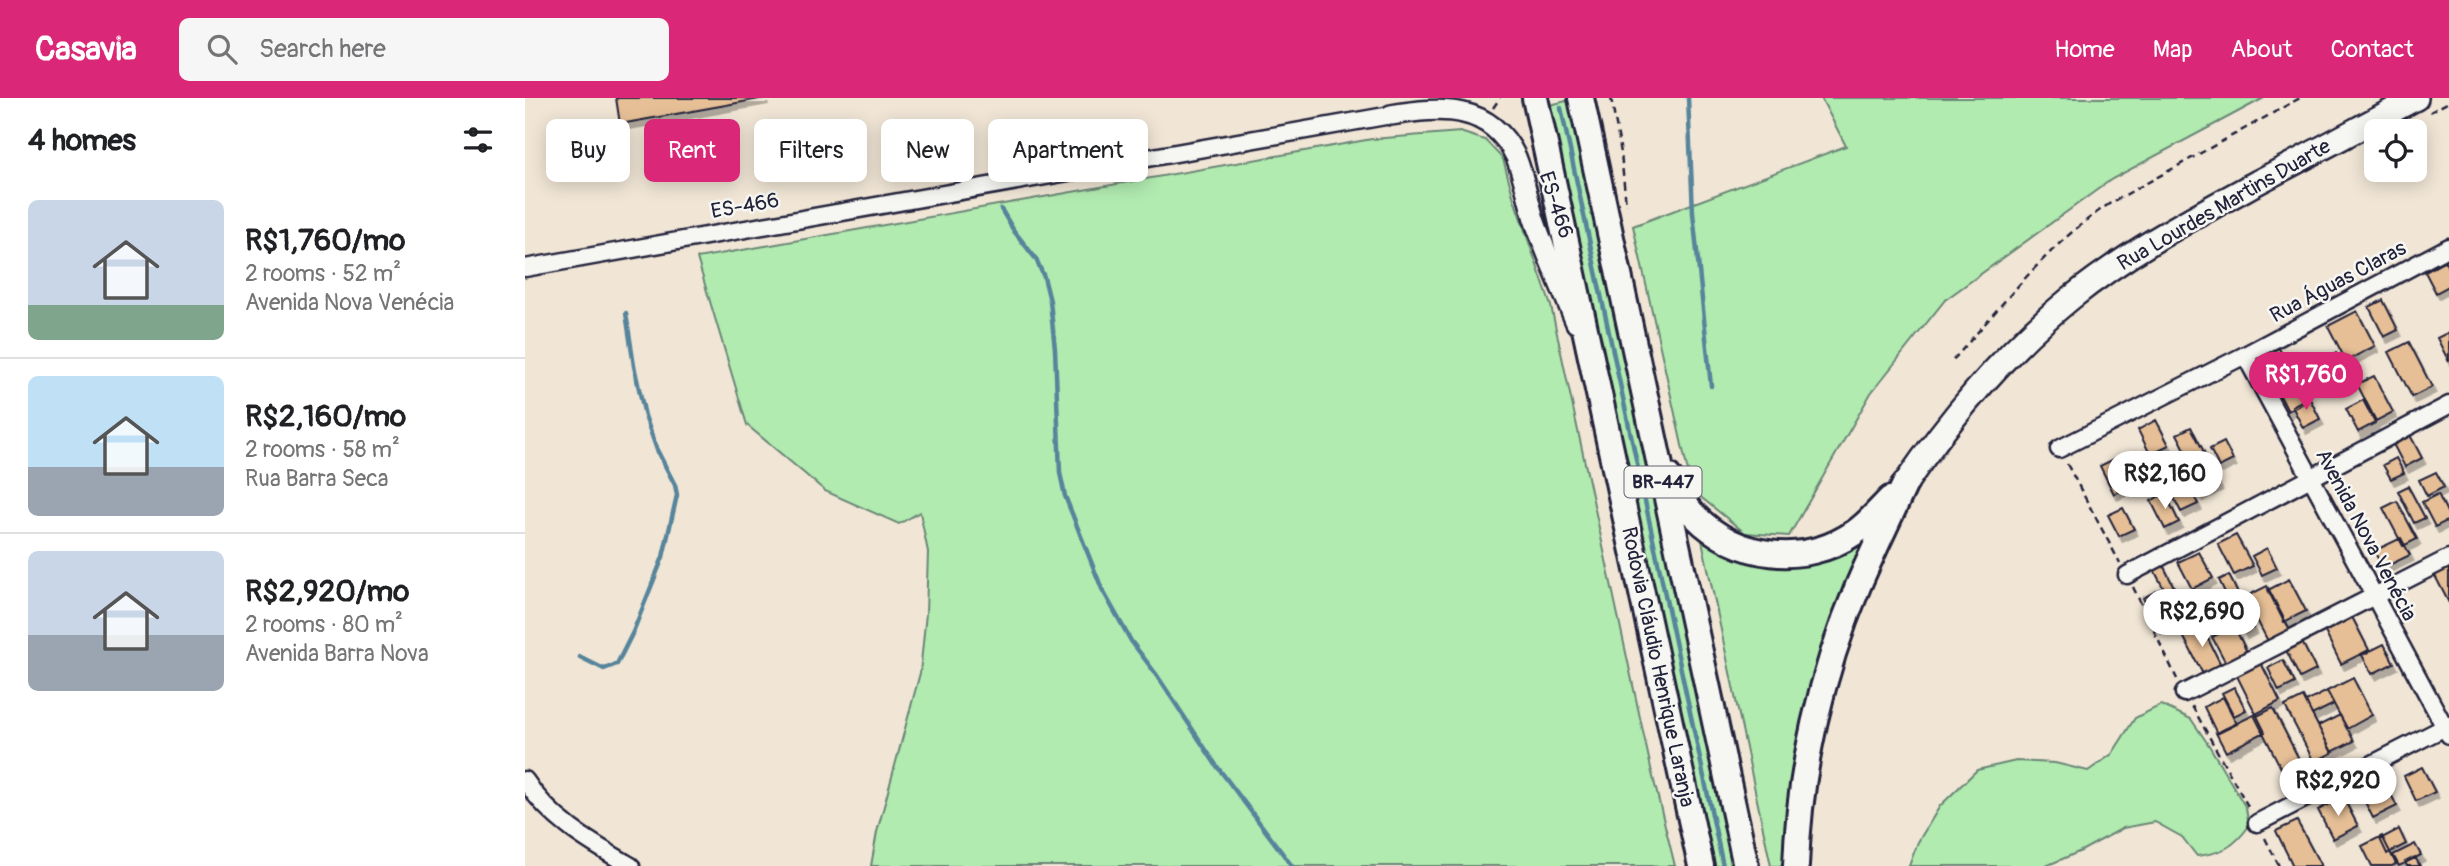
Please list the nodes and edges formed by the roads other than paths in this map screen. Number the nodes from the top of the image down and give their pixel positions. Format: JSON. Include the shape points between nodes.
{"nodes":[{"id":1,"x":1449,"y":98,"type":"edge"},
{"id":2,"x":1535,"y":98,"type":"edge"},
{"id":3,"x":1581,"y":98,"type":"edge"},
{"id":4,"x":2416,"y":98,"type":"edge"},
{"id":5,"x":1428,"y":109,"type":"junction"},
{"id":6,"x":1391,"y":115,"type":"joint"},
{"id":7,"x":2449,"y":247,"type":"edge"},
{"id":8,"x":525,"y":268,"type":"edge"},
{"id":9,"x":2245,"y":355,"type":"junction"},
{"id":10,"x":1593,"y":366,"type":"junction"},
{"id":11,"x":2449,"y":405,"type":"edge"},
{"id":12,"x":2059,"y":449,"type":"road end"},
{"id":13,"x":1659,"y":462,"type":"junction"},
{"id":14,"x":2311,"y":478,"type":"junction"},
{"id":15,"x":1905,"y":484,"type":"junction"},
{"id":16,"x":2449,"y":558,"type":"edge"},
{"id":17,"x":2127,"y":575,"type":"road end"},
{"id":18,"x":2375,"y":597,"type":"junction"},
{"id":19,"x":2184,"y":693,"type":"road end"},
{"id":20,"x":2447,"y":729,"type":"edge"},
{"id":21,"x":525,"y":780,"type":"edge"},
{"id":22,"x":2257,"y":823,"type":"road end"},
{"id":23,"x":631,"y":866,"type":"edge"},
{"id":24,"x":1701,"y":866,"type":"edge"},
{"id":25,"x":1746,"y":866,"type":"edge"},
{"id":26,"x":1796,"y":866,"type":"edge"}],
"edges":[{"from":1,"to":5,"type":"street","name":"ES-466"},
{"from":2,"to":10,"type":"main road","name":"Rodovia Cláudio Henrique Laranja","number":"BR-447"},
{"from":3,"to":13,"type":"main road","name":"Rodovia Cláudio Henrique Laranja","number":"BR-447"},
{"from":4,"to":15,"type":"main road","name":"Rua Lourdes Martins Duarte","via":[[2174,228],[2104,273],[2009,354],[1954,416]]},
{"from":5,"to":6,"type":"street","name":"ES-466"},
{"from":5,"to":10,"type":"street","name":"ES-466","via":[[1454,110],[1478,118],[1499,134],[1514,154],[1540,234]]},
{"from":6,"to":8,"type":"street","name":"ES-466"},
{"from":7,"to":9,"type":"street","name":"Rua Águas Claras"},
{"from":9,"to":12,"type":"street","name":"Rua Águas Claras"},
{"from":9,"to":14,"type":"street","name":"Avenida Nova Venécia"},
{"from":10,"to":24,"type":"main road","name":"Rodovia Cláudio Henrique Laranja","number":"BR-447"},
{"from":11,"to":14,"type":"street"},
{"from":13,"to":15,"type":"main road","via":[[1683,502],[1704,525],[1730,542],[1775,554],[1808,552],[1841,541],[1869,522]]},
{"from":13,"to":25,"type":"main road","name":"Rodovia Cláudio Henrique Laranja","number":"BR-447"},
{"from":14,"to":17,"type":"street"},
{"from":14,"to":18,"type":"street","name":"Avenida Nova Venécia"},
{"from":15,"to":26,"type":"main road","via":[[1858,586],[1831,660],[1804,776]]},
{"from":16,"to":18,"type":"street"},
{"from":18,"to":19,"type":"street"},
{"from":18,"to":20,"type":"street","name":"Avenida Nova Venécia"},
{"from":20,"to":22,"type":"street"},
{"from":21,"to":23,"type":"street","via":[[554,816]]}]}
